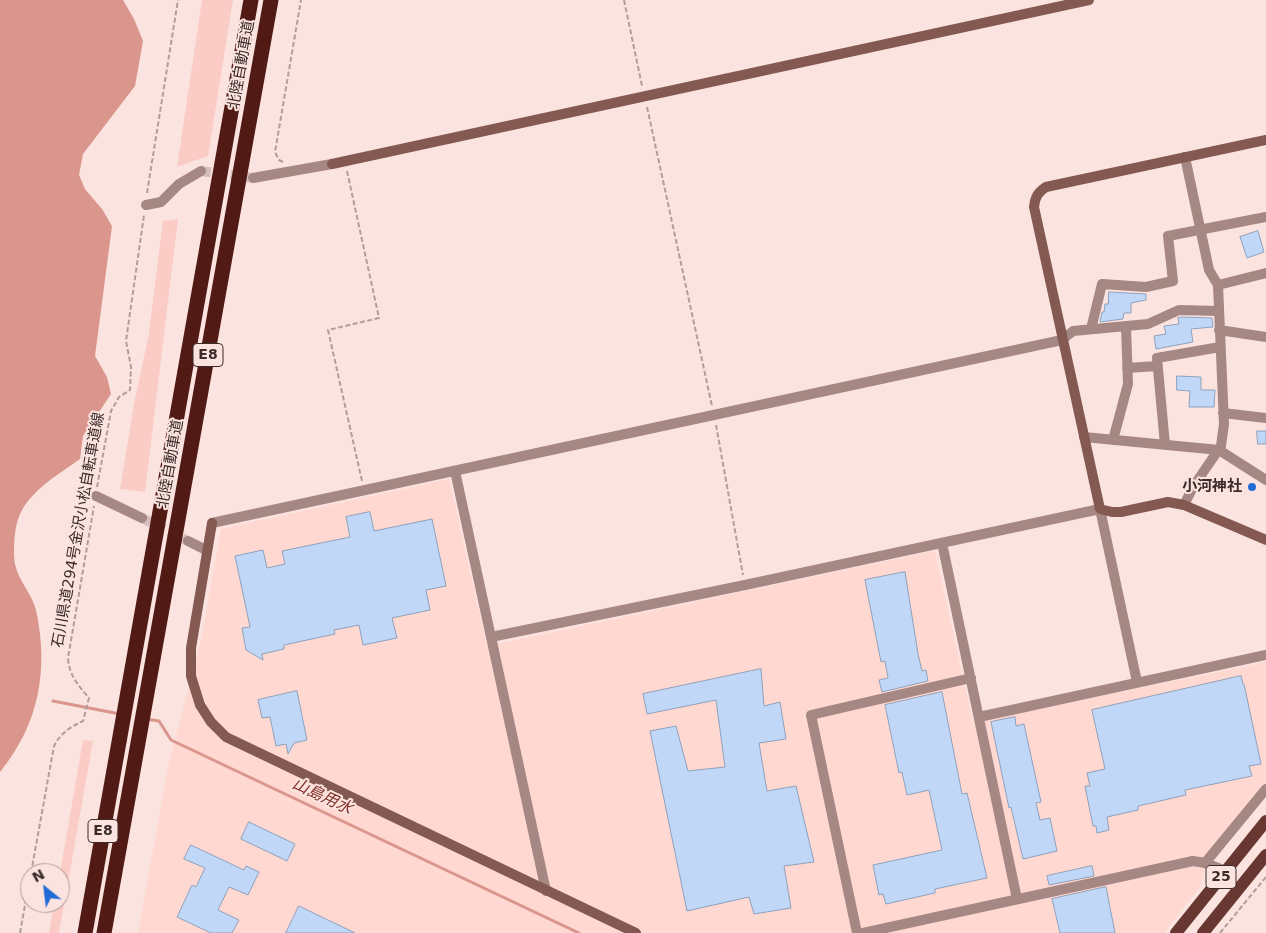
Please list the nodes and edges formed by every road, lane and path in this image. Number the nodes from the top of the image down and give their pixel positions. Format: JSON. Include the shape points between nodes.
{"nodes":[{"id":1,"x":178,"y":0,"type":"edge"},
{"id":2,"x":251,"y":0,"type":"edge"},
{"id":3,"x":271,"y":0,"type":"edge"},
{"id":4,"x":301,"y":0,"type":"edge"},
{"id":5,"x":624,"y":0,"type":"edge"},
{"id":6,"x":1090,"y":0,"type":"edge"},
{"id":7,"x":644,"y":96,"type":"junction"},
{"id":8,"x":1266,"y":140,"type":"edge"},
{"id":9,"x":1186,"y":157,"type":"junction"},
{"id":10,"x":346,"y":161,"type":"junction"},
{"id":11,"x":298,"y":170,"type":"junction"},
{"id":12,"x":201,"y":171,"type":"tunnel mouth"},
{"id":13,"x":253,"y":178,"type":"tunnel mouth"},
{"id":14,"x":146,"y":205,"type":"junction"},
{"id":15,"x":1266,"y":217,"type":"edge"},
{"id":16,"x":1201,"y":230,"type":"junction"},
{"id":17,"x":1266,"y":273,"type":"edge"},
{"id":18,"x":1218,"y":285,"type":"junction"},
{"id":19,"x":1218,"y":311,"type":"junction"},
{"id":20,"x":1126,"y":326,"type":"junction"},
{"id":21,"x":1090,"y":329,"type":"junction"},
{"id":22,"x":1219,"y":330,"type":"junction"},
{"id":23,"x":1266,"y":337,"type":"edge"},
{"id":24,"x":1062,"y":340,"type":"junction"},
{"id":25,"x":1220,"y":347,"type":"junction"},
{"id":26,"x":1158,"y":366,"type":"junction"},
{"id":27,"x":1127,"y":368,"type":"junction"},
{"id":28,"x":1223,"y":413,"type":"junction"},
{"id":29,"x":714,"y":415,"type":"junction"},
{"id":30,"x":1266,"y":418,"type":"edge"},
{"id":31,"x":1084,"y":437,"type":"junction"},
{"id":32,"x":1113,"y":440,"type":"junction"},
{"id":33,"x":1165,"y":444,"type":"junction"},
{"id":34,"x":1219,"y":450,"type":"junction"},
{"id":35,"x":455,"y":471,"type":"junction"},
{"id":36,"x":1266,"y":480,"type":"edge"},
{"id":37,"x":364,"y":490,"type":"junction"},
{"id":38,"x":96,"y":496,"type":"junction"},
{"id":39,"x":1184,"y":504,"type":"junction"},
{"id":40,"x":1100,"y":509,"type":"junction"},
{"id":41,"x":142,"y":518,"type":"tunnel mouth"},
{"id":42,"x":1266,"y":540,"type":"edge"},
{"id":43,"x":188,"y":541,"type":"tunnel mouth"},
{"id":44,"x":942,"y":543,"type":"junction"},
{"id":45,"x":206,"y":550,"type":"junction"},
{"id":46,"x":745,"y":585,"type":"junction"},
{"id":47,"x":491,"y":637,"type":"junction"},
{"id":48,"x":1266,"y":655,"type":"edge"},
{"id":49,"x":971,"y":678,"type":"junction"},
{"id":50,"x":1137,"y":682,"type":"junction"},
{"id":51,"x":979,"y":717,"type":"junction"},
{"id":52,"x":1266,"y":789,"type":"edge"},
{"id":53,"x":1266,"y":821,"type":"edge"},
{"id":54,"x":1266,"y":855,"type":"edge"},
{"id":55,"x":33,"y":863,"type":"edge"},
{"id":56,"x":1205,"y":863,"type":"junction"},
{"id":57,"x":1226,"y":871,"type":"junction"},
{"id":58,"x":1266,"y":877,"type":"edge"},
{"id":59,"x":546,"y":891,"type":"junction"},
{"id":60,"x":1017,"y":899,"type":"junction"},
{"id":61,"x":24,"y":913,"type":"edge"},
{"id":62,"x":20,"y":933,"type":"edge"},
{"id":63,"x":85,"y":933,"type":"edge"},
{"id":64,"x":104,"y":933,"type":"edge"},
{"id":65,"x":636,"y":933,"type":"edge"},
{"id":66,"x":857,"y":933,"type":"edge"},
{"id":67,"x":863,"y":933,"type":"edge"},
{"id":68,"x":1176,"y":933,"type":"edge"},
{"id":69,"x":1203,"y":933,"type":"edge"},
{"id":70,"x":1220,"y":933,"type":"edge"}],
"edges":[{"from":1,"to":14,"type":"path","name":"石川県道294号金沢小松自転車道線"},
{"from":2,"to":63,"type":"highway","name":"北陸自動車道","number":"E8"},
{"from":3,"to":64,"type":"highway","name":"北陸自動車道","number":"E8"},
{"from":4,"to":11,"type":"path","via":[[275,152],[279,160]]},
{"from":5,"to":7,"type":"path"},
{"from":6,"to":7,"type":"street"},
{"from":7,"to":10,"type":"street"},
{"from":7,"to":29,"type":"path"},
{"from":8,"to":9,"type":"street"},
{"from":9,"to":16,"type":"street"},
{"from":9,"to":24,"type":"street","via":[[1046,187],[1037,195],[1034,207]]},
{"from":10,"to":11,"type":"street"},
{"from":10,"to":37,"type":"path","via":[[379,318],[328,330]]},
{"from":11,"to":13,"type":"street"},
{"from":12,"to":14,"type":"street","via":[[179,184],[161,202]]},
{"from":14,"to":38,"type":"path","name":"石川県道294号金沢小松自転車道線","via":[[126,341],[131,366],[130,390],[119,397],[111,411]]},
{"from":15,"to":16,"type":"street"},
{"from":16,"to":18,"type":"street","via":[[1209,270]]},
{"from":16,"to":21,"type":"street","via":[[1168,236],[1173,281],[1146,287],[1102,284]]},
{"from":17,"to":18,"type":"street"},
{"from":18,"to":19,"type":"street"},
{"from":19,"to":20,"type":"street","via":[[1179,310],[1148,324]]},
{"from":19,"to":22,"type":"street"},
{"from":20,"to":21,"type":"street"},
{"from":20,"to":27,"type":"street"},
{"from":21,"to":24,"type":"street","via":[[1073,331]]},
{"from":22,"to":23,"type":"street"},
{"from":22,"to":25,"type":"street"},
{"from":24,"to":29,"type":"street"},
{"from":24,"to":31,"type":"street"},
{"from":25,"to":26,"type":"street","via":[[1157,358]]},
{"from":25,"to":28,"type":"street"},
{"from":26,"to":27,"type":"street"},
{"from":26,"to":33,"type":"street"},
{"from":27,"to":32,"type":"street","via":[[1128,384]]},
{"from":28,"to":30,"type":"street"},
{"from":28,"to":34,"type":"street","via":[[1222,446]]},
{"from":29,"to":35,"type":"street"},
{"from":29,"to":46,"type":"path"},
{"from":31,"to":32,"type":"street"},
{"from":31,"to":40,"type":"street"},
{"from":32,"to":33,"type":"street"},
{"from":33,"to":34,"type":"street"},
{"from":34,"to":36,"type":"street"},
{"from":34,"to":39,"type":"street"},
{"from":35,"to":37,"type":"street"},
{"from":35,"to":47,"type":"street"},
{"from":37,"to":45,"type":"street","via":[[212,523]]},
{"from":38,"to":41,"type":"street"},
{"from":38,"to":55,"type":"path","name":"石川県道294号金沢小松自転車道線","via":[[68,658],[74,679],[89,698],[83,721],[71,726],[54,746]]},
{"from":39,"to":40,"type":"street","via":[[1168,502],[1112,512]]},
{"from":39,"to":42,"type":"street"},
{"from":40,"to":44,"type":"street"},
{"from":40,"to":50,"type":"street"},
{"from":43,"to":45,"type":"street"},
{"from":44,"to":46,"type":"street"},
{"from":44,"to":49,"type":"street"},
{"from":45,"to":59,"type":"street","via":[[190,648],[191,676],[200,705],[226,738]]},
{"from":46,"to":47,"type":"street"},
{"from":47,"to":59,"type":"street"},
{"from":48,"to":50,"type":"street"},
{"from":49,"to":51,"type":"street"},
{"from":49,"to":66,"type":"street","via":[[811,714]]},
{"from":50,"to":51,"type":"street"},
{"from":51,"to":60,"type":"street"},
{"from":52,"to":56,"type":"street"},
{"from":53,"to":57,"type":"main road","number":"25"},
{"from":54,"to":69,"type":"main road","number":"25"},
{"from":56,"to":57,"type":"street"},
{"from":56,"to":60,"type":"street","via":[[1193,861]]},
{"from":57,"to":68,"type":"main road","number":"25"},
{"from":58,"to":70,"type":"path"},
{"from":59,"to":65,"type":"street"},
{"from":60,"to":67,"type":"street"},
{"from":61,"to":62,"type":"path"}]}
